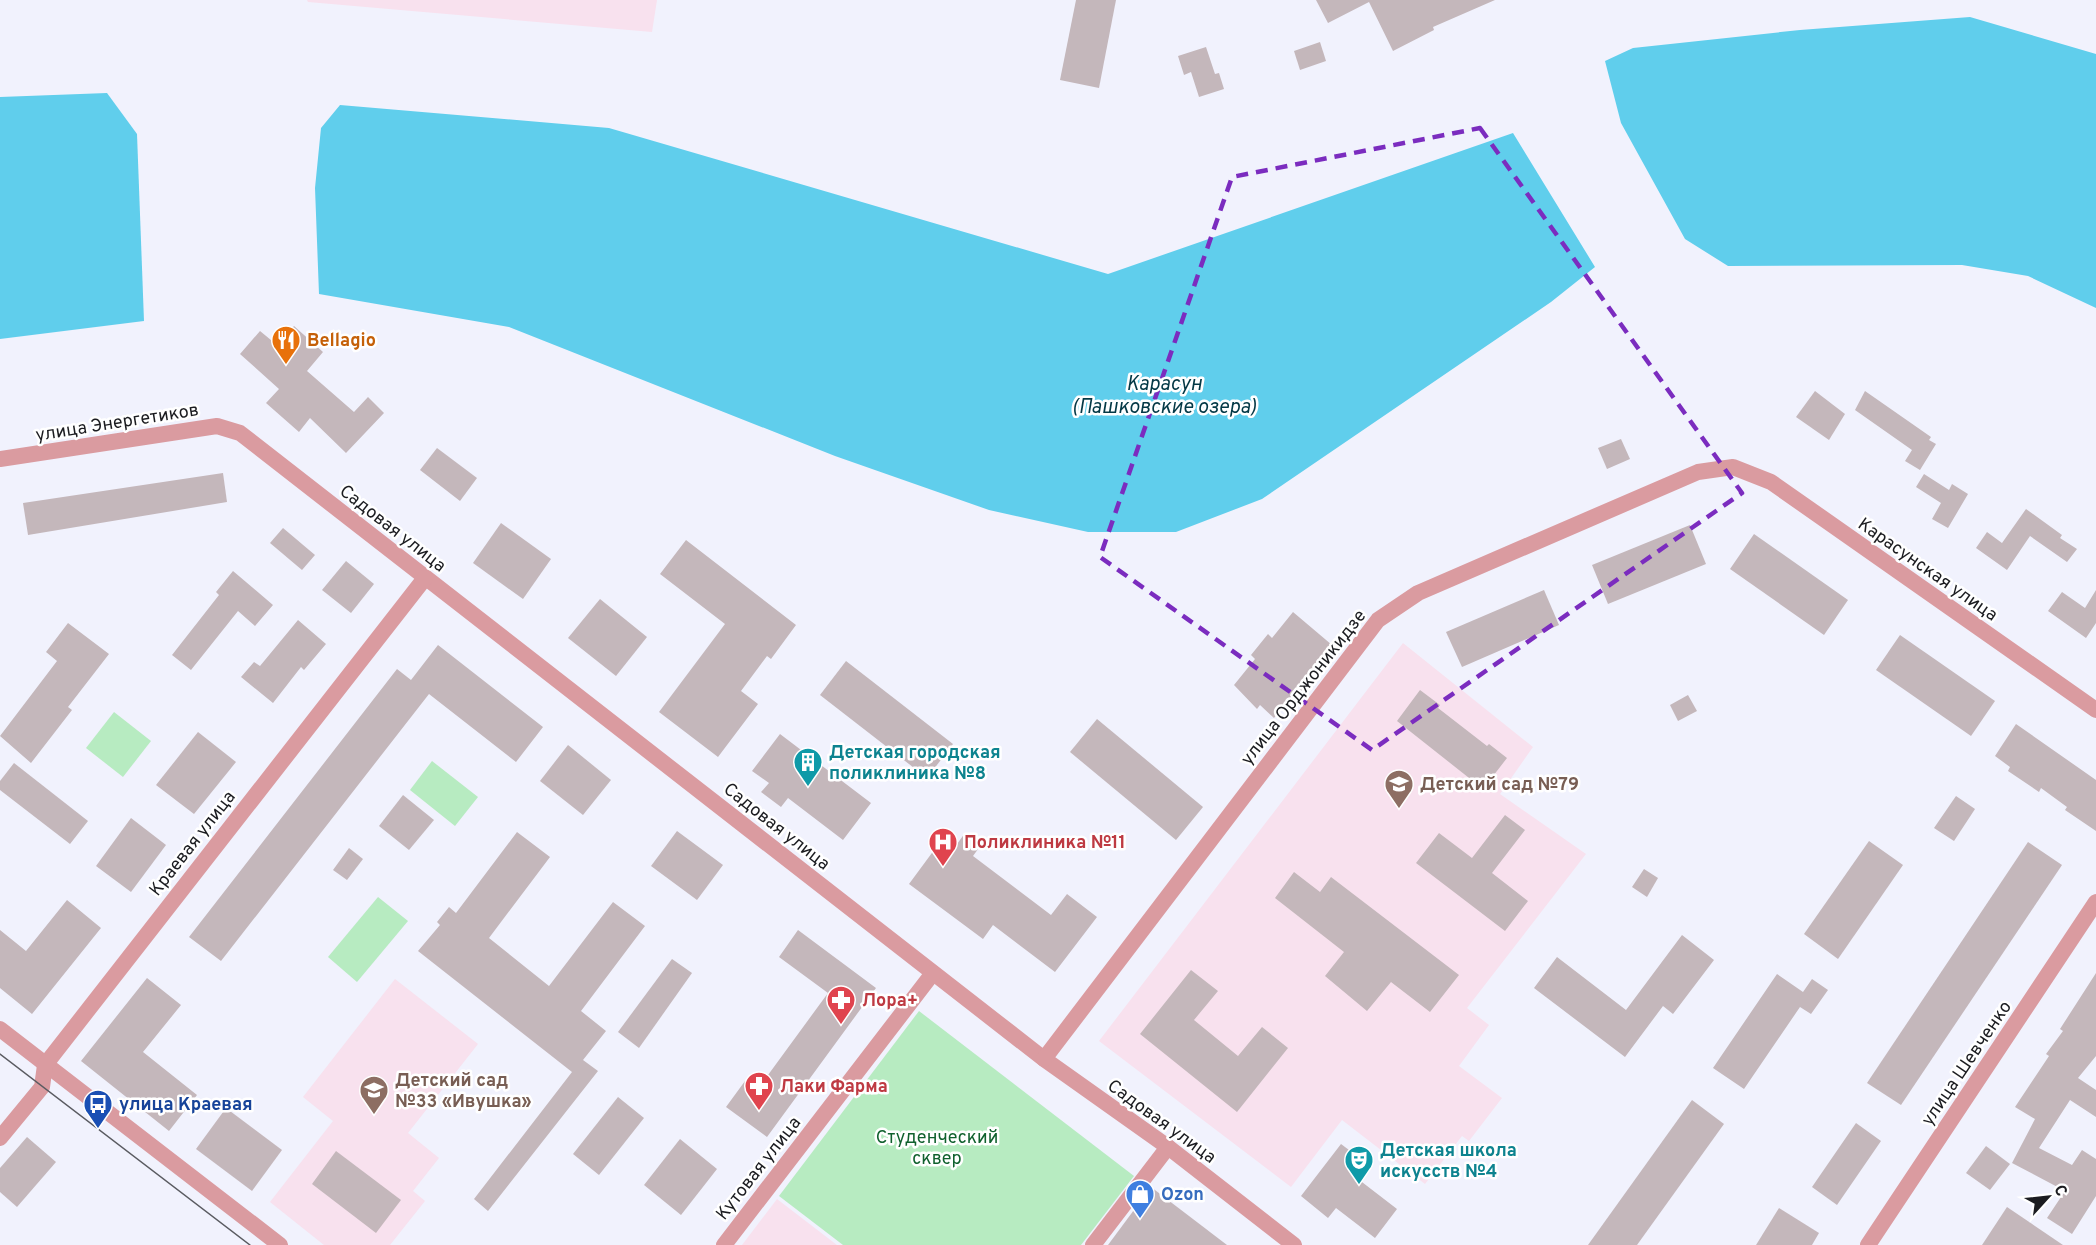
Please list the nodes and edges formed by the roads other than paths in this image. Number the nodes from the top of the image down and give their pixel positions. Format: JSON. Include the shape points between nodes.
{"nodes":[{"id":1,"x":240,"y":433,"type":"joint"},
{"id":2,"x":0,"y":459,"type":"edge"},
{"id":3,"x":1733,"y":467,"type":"joint"},
{"id":4,"x":425,"y":578,"type":"junction"},
{"id":5,"x":2096,"y":710,"type":"edge"},
{"id":6,"x":2096,"y":902,"type":"edge"},
{"id":7,"x":933,"y":973,"type":"junction"},
{"id":8,"x":0,"y":1029,"type":"edge"},
{"id":9,"x":1044,"y":1059,"type":"junction"},
{"id":10,"x":45,"y":1065,"type":"junction"},
{"id":11,"x":0,"y":1138,"type":"edge"},
{"id":12,"x":1168,"y":1147,"type":"junction"},
{"id":13,"x":280,"y":1245,"type":"edge"},
{"id":14,"x":724,"y":1245,"type":"edge"},
{"id":15,"x":1094,"y":1245,"type":"edge"},
{"id":16,"x":1294,"y":1245,"type":"edge"},
{"id":17,"x":1868,"y":1245,"type":"edge"}],
"edges":[{"from":1,"to":2,"type":"street","name":"улица Энергетиков","via":[[217,426]]},
{"from":1,"to":4,"type":"street","name":"Садовая улица"},
{"from":3,"to":5,"type":"street","name":"Карасунская улица","via":[[1771,482]]},
{"from":3,"to":9,"type":"street","name":"улица Орджоникидзе","via":[[1698,472],[1418,593],[1378,620]]},
{"from":4,"to":7,"type":"street","name":"Садовая улица"},
{"from":4,"to":10,"type":"street","name":"Краевая улица"},
{"from":6,"to":17,"type":"street","name":"улица Шевченко"},
{"from":7,"to":9,"type":"street","name":"Садовая улица"},
{"from":7,"to":14,"type":"street","name":"Кутовая улица"},
{"from":8,"to":10,"type":"street"},
{"from":9,"to":12,"type":"street","name":"Садовая улица"},
{"from":10,"to":11,"type":"street","name":"Краевая улица","via":[[42,1087]]},
{"from":10,"to":13,"type":"street"},
{"from":12,"to":15,"type":"street"},
{"from":12,"to":16,"type":"street","name":"Садовая улица"}]}
